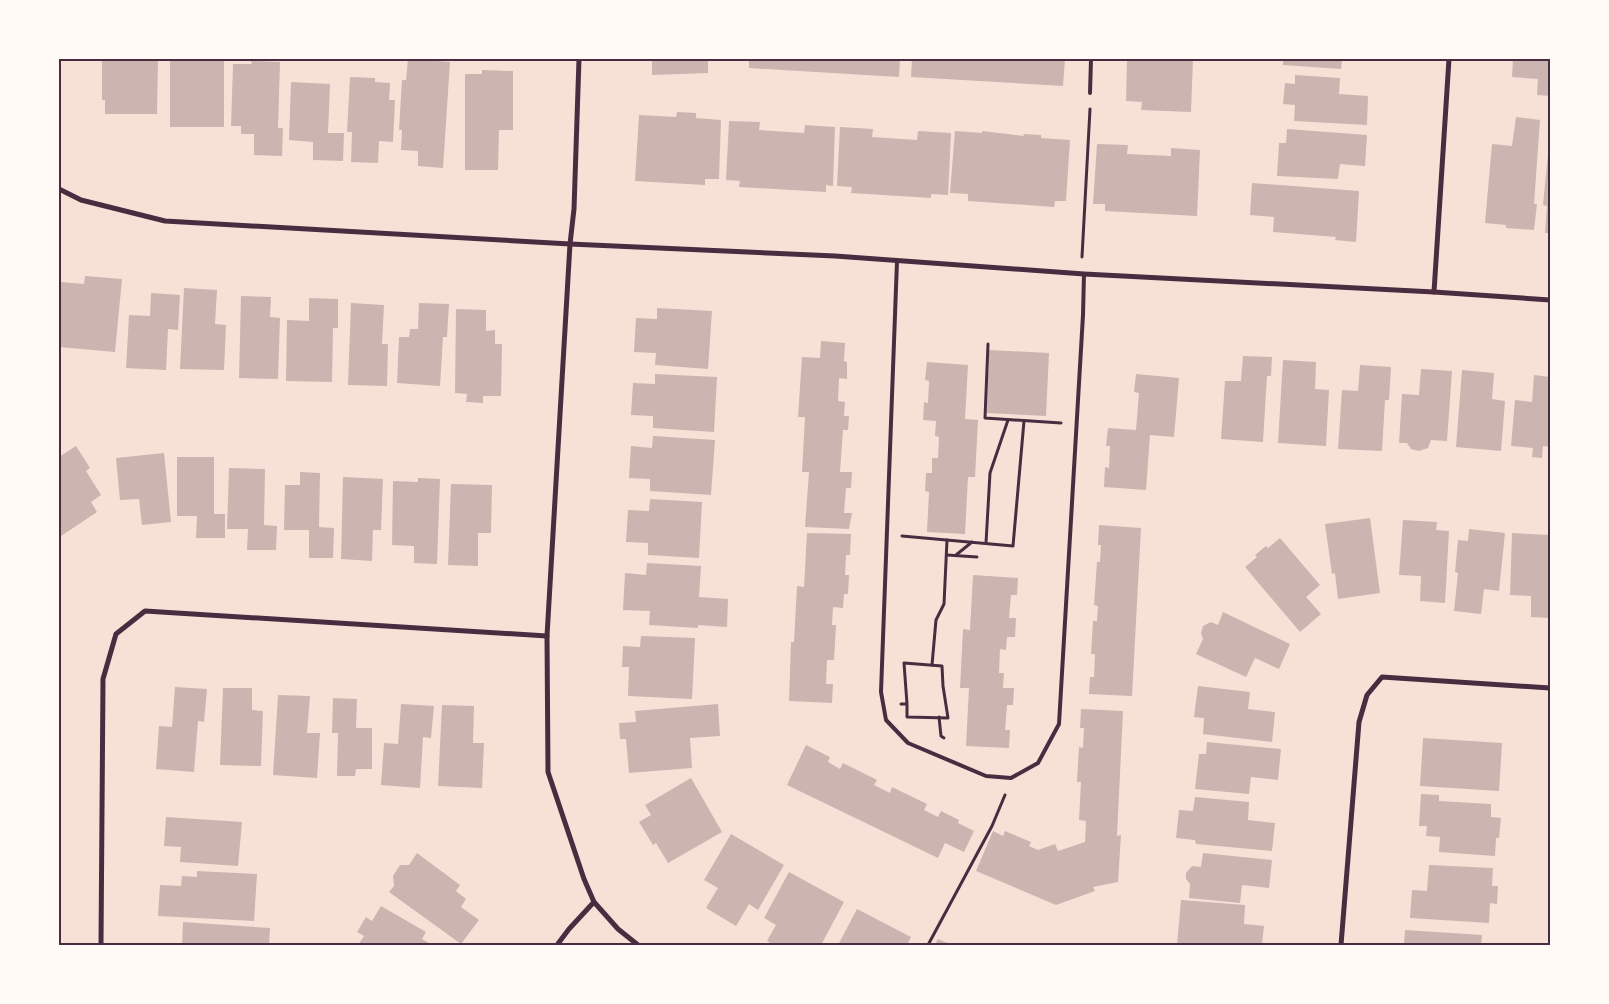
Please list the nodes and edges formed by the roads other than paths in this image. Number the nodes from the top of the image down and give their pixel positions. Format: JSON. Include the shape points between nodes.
{"nodes":[{"id":1,"x":579,"y":59,"type":"edge"},
{"id":2,"x":1091,"y":59,"type":"edge"},
{"id":3,"x":1449,"y":59,"type":"edge"},
{"id":4,"x":1090,"y":93,"type":"road end"},
{"id":5,"x":59,"y":189,"type":"edge"},
{"id":6,"x":570,"y":244,"type":"junction"},
{"id":7,"x":897,"y":261,"type":"junction"},
{"id":8,"x":1084,"y":274,"type":"junction"},
{"id":9,"x":1434,"y":292,"type":"junction"},
{"id":10,"x":1550,"y":300,"type":"edge"},
{"id":11,"x":547,"y":636,"type":"junction"},
{"id":12,"x":1550,"y":688,"type":"edge"},
{"id":13,"x":594,"y":902,"type":"junction"},
{"id":14,"x":100,"y":945,"type":"edge"},
{"id":15,"x":557,"y":945,"type":"edge"},
{"id":16,"x":638,"y":945,"type":"edge"},
{"id":17,"x":1341,"y":945,"type":"edge"}],
"edges":[{"from":1,"to":6,"type":"street"},
{"from":2,"to":4,"type":"lane"},
{"from":3,"to":9,"type":"street"},
{"from":5,"to":6,"type":"street","via":[[81,200],[165,221]]},
{"from":6,"to":7,"type":"street"},
{"from":6,"to":11,"type":"street"},
{"from":7,"to":8,"type":"street"},
{"from":7,"to":8,"type":"lane","via":[[881,692],[886,720],[908,743],[986,776],[1011,778],[1038,763],[1059,724]]},
{"from":8,"to":9,"type":"street"},
{"from":9,"to":10,"type":"street"},
{"from":11,"to":13,"type":"street","via":[[548,772]]},
{"from":11,"to":14,"type":"street","via":[[145,611],[116,634],[103,679]]},
{"from":12,"to":17,"type":"street","via":[[1382,677],[1367,695],[1359,722]]},
{"from":13,"to":15,"type":"street"},
{"from":13,"to":16,"type":"street","via":[[618,929]]}]}
